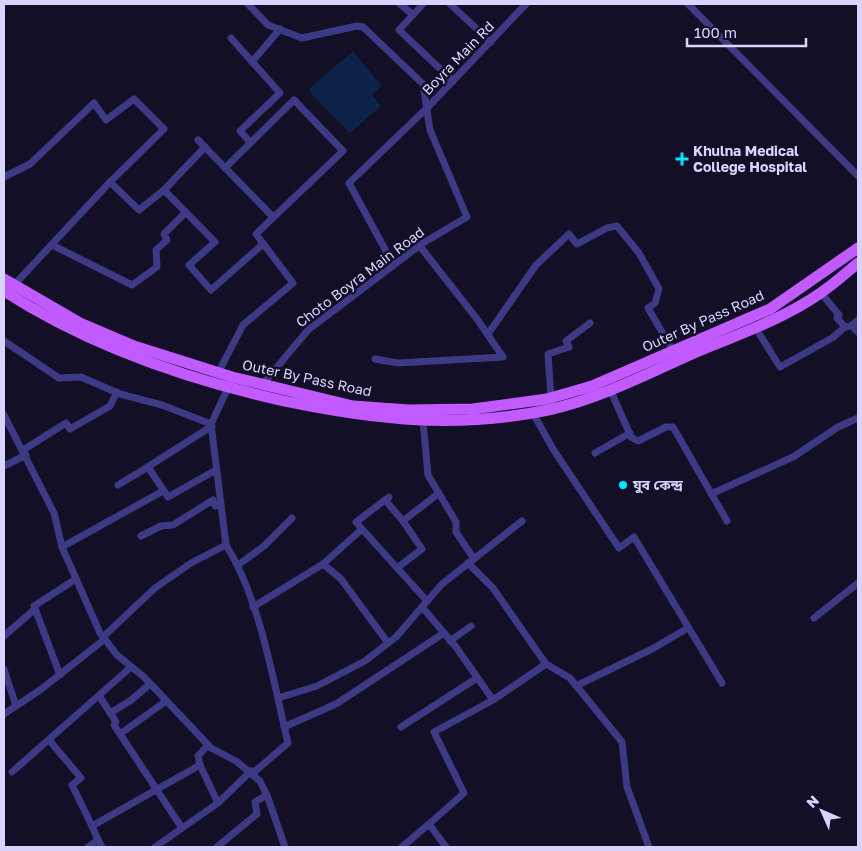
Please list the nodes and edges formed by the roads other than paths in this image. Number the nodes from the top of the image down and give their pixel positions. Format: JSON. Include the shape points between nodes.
{"nodes":[{"id":1,"x":248,"y":4,"type":"edge"},
{"id":2,"x":400,"y":4,"type":"edge"},
{"id":3,"x":423,"y":4,"type":"edge"},
{"id":4,"x":450,"y":4,"type":"edge"},
{"id":5,"x":526,"y":4,"type":"edge"},
{"id":6,"x":688,"y":4,"type":"edge"},
{"id":7,"x":413,"y":15,"type":"junction"},
{"id":8,"x":280,"y":29,"type":"junction"},
{"id":9,"x":231,"y":38,"type":"dead end"},
{"id":10,"x":491,"y":42,"type":"junction"},
{"id":11,"x":252,"y":62,"type":"junction"},
{"id":12,"x":453,"y":81,"type":"junction"},
{"id":13,"x":428,"y":107,"type":"junction"},
{"id":14,"x":198,"y":140,"type":"dead end"},
{"id":15,"x":250,"y":142,"type":"junction"},
{"id":16,"x":205,"y":147,"type":"junction"},
{"id":17,"x":225,"y":168,"type":"junction"},
{"id":18,"x":858,"y":176,"type":"edge"},
{"id":19,"x":4,"y":177,"type":"edge"},
{"id":20,"x":110,"y":182,"type":"junction"},
{"id":21,"x":164,"y":190,"type":"junction"},
{"id":22,"x":186,"y":212,"type":"junction"},
{"id":23,"x":273,"y":217,"type":"junction"},
{"id":24,"x":263,"y":244,"type":"junction"},
{"id":25,"x":52,"y":245,"type":"junction"},
{"id":26,"x":419,"y":245,"type":"junction"},
{"id":27,"x":858,"y":248,"type":"edge"},
{"id":28,"x":858,"y":263,"type":"edge"},
{"id":29,"x":393,"y":264,"type":"junction"},
{"id":30,"x":7,"y":285,"type":"edge"},
{"id":31,"x":821,"y":293,"type":"junction"},
{"id":32,"x":858,"y":320,"type":"edge"},
{"id":33,"x":590,"y":323,"type":"dead end"},
{"id":34,"x":848,"y":326,"type":"junction"},
{"id":35,"x":755,"y":327,"type":"junction"},
{"id":36,"x":858,"y":332,"type":"edge"},
{"id":37,"x":488,"y":334,"type":"junction"},
{"id":38,"x":4,"y":341,"type":"edge"},
{"id":39,"x":673,"y":351,"type":"junction"},
{"id":40,"x":375,"y":359,"type":"dead end"},
{"id":41,"x":218,"y":373,"type":"junction"},
{"id":42,"x":262,"y":384,"type":"junction"},
{"id":43,"x":228,"y":388,"type":"junction"},
{"id":44,"x":610,"y":389,"type":"junction"},
{"id":45,"x":117,"y":392,"type":"junction"},
{"id":46,"x":550,"y":398,"type":"junction"},
{"id":47,"x":533,"y":412,"type":"junction"},
{"id":48,"x":4,"y":415,"type":"edge"},
{"id":49,"x":858,"y":418,"type":"edge"},
{"id":50,"x":423,"y":421,"type":"junction"},
{"id":51,"x":212,"y":425,"type":"junction"},
{"id":52,"x":630,"y":434,"type":"junction"},
{"id":53,"x":24,"y":452,"type":"junction"},
{"id":54,"x":595,"y":453,"type":"dead end"},
{"id":55,"x":4,"y":466,"type":"edge"},
{"id":56,"x":146,"y":468,"type":"junction"},
{"id":57,"x":216,"y":470,"type":"junction"},
{"id":58,"x":118,"y":485,"type":"dead end"},
{"id":59,"x":163,"y":490,"type":"junction"},
{"id":60,"x":439,"y":494,"type":"junction"},
{"id":61,"x":711,"y":494,"type":"junction"},
{"id":62,"x":220,"y":505,"type":"junction"},
{"id":63,"x":292,"y":518,"type":"dead end"},
{"id":64,"x":403,"y":521,"type":"junction"},
{"id":65,"x":522,"y":521,"type":"dead end"},
{"id":66,"x":727,"y":522,"type":"dead end"},
{"id":67,"x":362,"y":529,"type":"junction"},
{"id":68,"x":141,"y":536,"type":"dead end"},
{"id":69,"x":226,"y":545,"type":"junction"},
{"id":70,"x":62,"y":547,"type":"junction"},
{"id":71,"x":471,"y":561,"type":"junction"},
{"id":72,"x":323,"y":564,"type":"junction"},
{"id":73,"x":238,"y":565,"type":"junction"},
{"id":74,"x":397,"y":568,"type":"junction"},
{"id":75,"x":76,"y":579,"type":"junction"},
{"id":76,"x":858,"y":583,"type":"edge"},
{"id":77,"x":425,"y":604,"type":"junction"},
{"id":78,"x":253,"y":607,"type":"junction"},
{"id":79,"x":35,"y":609,"type":"junction"},
{"id":80,"x":814,"y":618,"type":"dead end"},
{"id":81,"x":471,"y":626,"type":"dead end"},
{"id":82,"x":688,"y":628,"type":"junction"},
{"id":83,"x":444,"y":633,"type":"junction"},
{"id":84,"x":4,"y":636,"type":"edge"},
{"id":85,"x":104,"y":638,"type":"junction"},
{"id":86,"x":450,"y":641,"type":"junction"},
{"id":87,"x":388,"y":643,"type":"junction"},
{"id":88,"x":546,"y":664,"type":"junction"},
{"id":89,"x":131,"y":667,"type":"junction"},
{"id":90,"x":4,"y":669,"type":"edge"},
{"id":91,"x":60,"y":675,"type":"junction"},
{"id":92,"x":478,"y":678,"type":"junction"},
{"id":93,"x":722,"y":683,"type":"dead end"},
{"id":94,"x":150,"y":684,"type":"junction"},
{"id":95,"x":576,"y":686,"type":"junction"},
{"id":96,"x":100,"y":697,"type":"junction"},
{"id":97,"x":278,"y":698,"type":"junction"},
{"id":98,"x":492,"y":700,"type":"junction"},
{"id":99,"x":166,"y":701,"type":"junction"},
{"id":100,"x":16,"y":706,"type":"junction"},
{"id":101,"x":110,"y":713,"type":"junction"},
{"id":102,"x":4,"y":714,"type":"edge"},
{"id":103,"x":284,"y":727,"type":"junction"},
{"id":104,"x":401,"y":727,"type":"dead end"},
{"id":105,"x":120,"y":734,"type":"junction"},
{"id":106,"x":50,"y":740,"type":"junction"},
{"id":107,"x":208,"y":745,"type":"junction"},
{"id":108,"x":200,"y":765,"type":"junction"},
{"id":109,"x":12,"y":772,"type":"dead end"},
{"id":110,"x":252,"y":772,"type":"junction"},
{"id":111,"x":158,"y":789,"type":"junction"},
{"id":112,"x":267,"y":795,"type":"junction"},
{"id":113,"x":218,"y":803,"type":"junction"},
{"id":114,"x":429,"y":824,"type":"junction"},
{"id":115,"x":92,"y":826,"type":"junction"},
{"id":116,"x":182,"y":828,"type":"junction"},
{"id":117,"x":100,"y":844,"type":"edge"},
{"id":118,"x":88,"y":847,"type":"edge"},
{"id":119,"x":155,"y":847,"type":"edge"},
{"id":120,"x":215,"y":847,"type":"edge"},
{"id":121,"x":285,"y":847,"type":"edge"},
{"id":122,"x":402,"y":847,"type":"edge"},
{"id":123,"x":446,"y":847,"type":"edge"},
{"id":124,"x":649,"y":847,"type":"edge"}],
"edges":[{"from":1,"to":8,"type":"street","name":"Choto Boyra Main Road","via":[[268,25]]},
{"from":2,"to":7,"type":"street"},
{"from":3,"to":7,"type":"street"},
{"from":4,"to":10,"type":"street"},
{"from":5,"to":10,"type":"street","name":"Boyra Main Rd"},
{"from":6,"to":18,"type":"street"},
{"from":7,"to":12,"type":"street","via":[[400,30]]},
{"from":8,"to":11,"type":"street"},
{"from":8,"to":13,"type":"street","name":"Choto Boyra Main Road","via":[[302,38],[363,27],[423,84]]},
{"from":9,"to":11,"type":"street"},
{"from":10,"to":12,"type":"street","name":"Boyra Main Rd"},
{"from":11,"to":15,"type":"street","via":[[280,93],[240,132]]},
{"from":12,"to":13,"type":"street","name":"Boyra Main Rd"},
{"from":13,"to":26,"type":"street","name":"Choto Boyra Main Road","via":[[430,130],[467,217]]},
{"from":13,"to":29,"type":"street","name":"Boyra Main Rd","via":[[349,183]]},
{"from":14,"to":16,"type":"street"},
{"from":15,"to":17,"type":"street"},
{"from":15,"to":23,"type":"street","via":[[294,100],[342,151]]},
{"from":16,"to":17,"type":"street"},
{"from":16,"to":21,"type":"street"},
{"from":17,"to":23,"type":"street"},
{"from":19,"to":20,"type":"street","via":[[30,164],[94,103],[106,120],[134,100],[164,129]]},
{"from":20,"to":21,"type":"street","via":[[139,210]]},
{"from":20,"to":25,"type":"street"},
{"from":21,"to":22,"type":"street"},
{"from":22,"to":24,"type":"street","via":[[215,242],[189,265],[211,290]]},
{"from":22,"to":25,"type":"street","via":[[164,234],[167,240],[156,250],[157,267],[132,285]]},
{"from":23,"to":24,"type":"street","via":[[256,234]]},
{"from":24,"to":41,"type":"street","via":[[293,283],[243,325]]},
{"from":25,"to":30,"type":"street"},
{"from":26,"to":29,"type":"street","name":"Choto Boyra Main Road"},
{"from":26,"to":37,"type":"street"},
{"from":27,"to":39,"type":"main road","name":"Outer By Pass Road","via":[[770,310]]},
{"from":28,"to":31,"type":"main road","name":"Outer By Pass Road"},
{"from":29,"to":42,"type":"street","name":"Choto Boyra Main Road","via":[[308,330]]},
{"from":30,"to":41,"type":"main road","name":"Outer By Pass Road","via":[[80,323],[134,346]]},
{"from":30,"to":43,"type":"main road","name":"Outer By Pass Road","via":[[76,332],[129,356]]},
{"from":31,"to":34,"type":"street","via":[[839,315],[837,318]]},
{"from":31,"to":35,"type":"main road","name":"Outer By Pass Road"},
{"from":32,"to":34,"type":"street"},
{"from":33,"to":46,"type":"street","via":[[566,341],[569,347],[548,354]]},
{"from":34,"to":35,"type":"street","via":[[780,368]]},
{"from":34,"to":36,"type":"street"},
{"from":35,"to":44,"type":"main road","name":"Outer By Pass Road"},
{"from":37,"to":39,"type":"street","via":[[536,265],[569,234],[577,244],[607,228],[618,226],[639,253],[659,289],[654,303],[648,308]]},
{"from":37,"to":40,"type":"street","via":[[503,357],[398,363]]},
{"from":38,"to":45,"type":"street","via":[[59,378],[81,377]]},
{"from":39,"to":46,"type":"main road","name":"Outer By Pass Road","via":[[592,386]]},
{"from":41,"to":42,"type":"main road","name":"Outer By Pass Road"},
{"from":42,"to":46,"type":"main road","name":"Outer By Pass Road","via":[[353,406],[408,410],[473,409]]},
{"from":43,"to":50,"type":"main road","name":"Outer By Pass Road","via":[[348,414]]},
{"from":43,"to":51,"type":"street"},
{"from":44,"to":47,"type":"main road","name":"Outer By Pass Road","via":[[592,397]]},
{"from":44,"to":52,"type":"street"},
{"from":45,"to":51,"type":"street"},
{"from":45,"to":53,"type":"street","via":[[110,406],[70,429],[66,423]]},
{"from":47,"to":50,"type":"main road","name":"Outer By Pass Road","via":[[470,420]]},
{"from":47,"to":82,"type":"street","via":[[553,450],[619,548],[634,537]]},
{"from":48,"to":53,"type":"street"},
{"from":49,"to":61,"type":"street","via":[[838,427],[793,457]]},
{"from":50,"to":60,"type":"street","via":[[428,475]]},
{"from":51,"to":56,"type":"street"},
{"from":51,"to":57,"type":"street"},
{"from":52,"to":54,"type":"street"},
{"from":52,"to":61,"type":"street","via":[[638,441],[672,427]]},
{"from":53,"to":55,"type":"street"},
{"from":53,"to":70,"type":"street","via":[[54,513]]},
{"from":56,"to":58,"type":"street"},
{"from":56,"to":59,"type":"street"},
{"from":57,"to":59,"type":"street","via":[[168,498]]},
{"from":57,"to":62,"type":"street"},
{"from":59,"to":70,"type":"street"},
{"from":60,"to":64,"type":"street"},
{"from":60,"to":71,"type":"street","via":[[456,522],[456,532]]},
{"from":61,"to":66,"type":"street"},
{"from":62,"to":68,"type":"street","via":[[215,506],[213,500],[173,525],[161,526]]},
{"from":62,"to":69,"type":"street"},
{"from":63,"to":73,"type":"street","via":[[264,546]]},
{"from":64,"to":67,"type":"street","via":[[387,499],[356,522]]},
{"from":64,"to":74,"type":"street","via":[[422,549]]},
{"from":65,"to":71,"type":"street"},
{"from":67,"to":72,"type":"street"},
{"from":67,"to":74,"type":"street"},
{"from":69,"to":73,"type":"street"},
{"from":69,"to":85,"type":"street","via":[[154,588]]},
{"from":70,"to":75,"type":"street"},
{"from":71,"to":77,"type":"street","via":[[442,584]]},
{"from":71,"to":88,"type":"street"},
{"from":72,"to":78,"type":"street"},
{"from":72,"to":87,"type":"street","via":[[341,579]]},
{"from":73,"to":78,"type":"street"},
{"from":74,"to":77,"type":"street"},
{"from":75,"to":79,"type":"street","via":[[34,606]]},
{"from":75,"to":85,"type":"street"},
{"from":76,"to":80,"type":"street"},
{"from":77,"to":83,"type":"street"},
{"from":77,"to":87,"type":"street"},
{"from":78,"to":97,"type":"street"},
{"from":79,"to":84,"type":"street"},
{"from":79,"to":91,"type":"street"},
{"from":81,"to":86,"type":"street"},
{"from":82,"to":93,"type":"street"},
{"from":82,"to":95,"type":"street"},
{"from":83,"to":86,"type":"street"},
{"from":83,"to":103,"type":"street","via":[[336,704]]},
{"from":85,"to":89,"type":"street"},
{"from":85,"to":91,"type":"street"},
{"from":86,"to":92,"type":"street"},
{"from":87,"to":97,"type":"street","via":[[365,661],[317,686]]},
{"from":88,"to":95,"type":"street","via":[[570,678]]},
{"from":88,"to":98,"type":"street"},
{"from":89,"to":94,"type":"street"},
{"from":89,"to":96,"type":"street"},
{"from":90,"to":100,"type":"street"},
{"from":91,"to":100,"type":"street"},
{"from":92,"to":98,"type":"street"},
{"from":92,"to":104,"type":"street"},
{"from":94,"to":99,"type":"street"},
{"from":94,"to":101,"type":"street"},
{"from":95,"to":124,"type":"street","via":[[622,742],[627,787]]},
{"from":96,"to":101,"type":"street"},
{"from":96,"to":106,"type":"street"},
{"from":97,"to":103,"type":"street"},
{"from":98,"to":114,"type":"street","via":[[434,732],[464,793]]},
{"from":99,"to":105,"type":"street"},
{"from":99,"to":107,"type":"street"},
{"from":100,"to":102,"type":"street"},
{"from":101,"to":105,"type":"street"},
{"from":103,"to":110,"type":"street","via":[[288,743]]},
{"from":105,"to":111,"type":"street"},
{"from":106,"to":109,"type":"street"},
{"from":106,"to":115,"type":"street","via":[[81,778],[72,785]]},
{"from":107,"to":108,"type":"street","via":[[198,756]]},
{"from":107,"to":110,"type":"street"},
{"from":108,"to":111,"type":"street"},
{"from":108,"to":113,"type":"street"},
{"from":110,"to":112,"type":"street"},
{"from":110,"to":113,"type":"street"},
{"from":111,"to":115,"type":"street"},
{"from":111,"to":116,"type":"street"},
{"from":112,"to":120,"type":"street","via":[[255,802],[256,814]]},
{"from":112,"to":121,"type":"street"},
{"from":113,"to":116,"type":"street"},
{"from":114,"to":122,"type":"street"},
{"from":114,"to":123,"type":"street"},
{"from":115,"to":117,"type":"street"},
{"from":116,"to":119,"type":"street"},
{"from":117,"to":118,"type":"street"}]}
